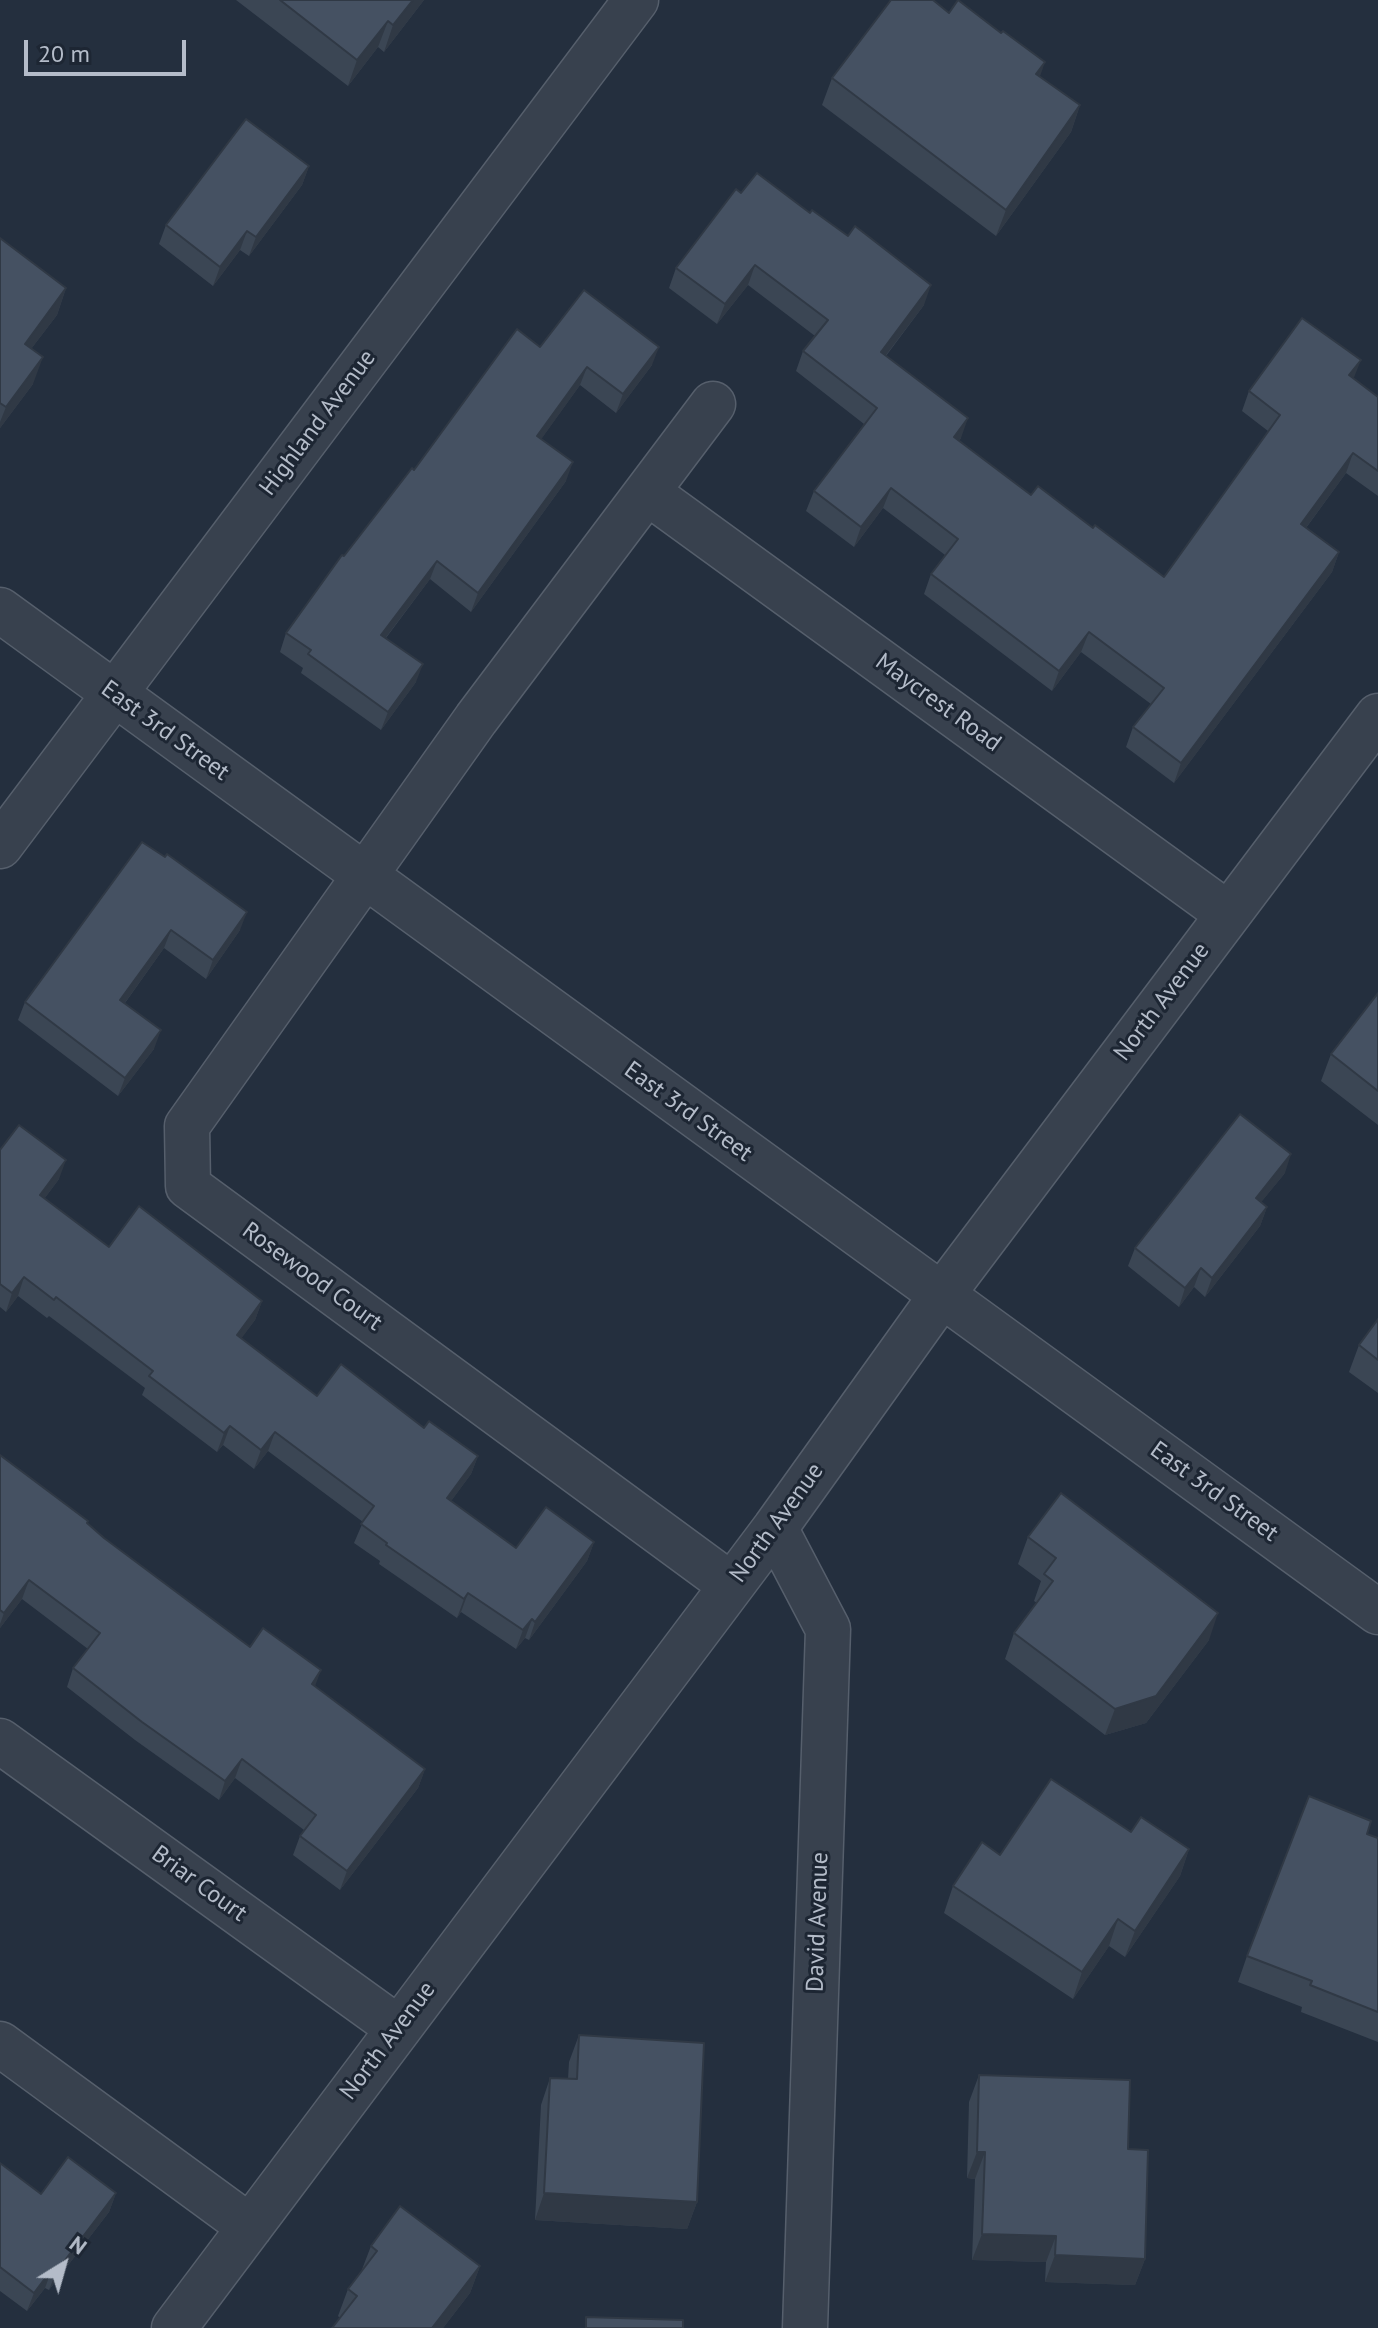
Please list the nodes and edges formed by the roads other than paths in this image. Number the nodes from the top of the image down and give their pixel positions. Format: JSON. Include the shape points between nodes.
{"nodes":[{"id":1,"x":636,"y":0,"type":"edge"},
{"id":2,"x":713,"y":404,"type":"dead end"},
{"id":3,"x":647,"y":492,"type":"junction"},
{"id":4,"x":0,"y":610,"type":"edge"},
{"id":5,"x":114,"y":694,"type":"junction"},
{"id":6,"x":1378,"y":716,"type":"edge"},
{"id":7,"x":0,"y":846,"type":"edge"},
{"id":8,"x":363,"y":876,"type":"junction"},
{"id":9,"x":1228,"y":914,"type":"junction"},
{"id":10,"x":941,"y":1296,"type":"junction"},
{"id":11,"x":775,"y":1528,"type":"junction"},
{"id":12,"x":731,"y":1585,"type":"junction"},
{"id":13,"x":1378,"y":1612,"type":"edge"},
{"id":14,"x":0,"y":1741,"type":"edge"},
{"id":15,"x":398,"y":2028,"type":"junction"},
{"id":16,"x":0,"y":2044,"type":"edge"},
{"id":17,"x":250,"y":2227,"type":"junction"},
{"id":18,"x":174,"y":2328,"type":"edge"},
{"id":19,"x":805,"y":2328,"type":"edge"}],
"edges":[{"from":1,"to":5,"type":"street","name":"Highland Avenue"},
{"from":2,"to":3,"type":"street"},
{"from":3,"to":8,"type":"street"},
{"from":3,"to":9,"type":"street","name":"Maycrest Road"},
{"from":4,"to":5,"type":"street","name":"East 3rd Street"},
{"from":5,"to":7,"type":"street","name":"Highland Avenue"},
{"from":5,"to":8,"type":"street","name":"East 3rd Street"},
{"from":6,"to":9,"type":"street","name":"North Avenue"},
{"from":8,"to":10,"type":"street","name":"East 3rd Street"},
{"from":8,"to":12,"type":"street","name":"Rosewood Court","via":[[187,1126],[188,1186]]},
{"from":9,"to":10,"type":"street","name":"North Avenue"},
{"from":10,"to":11,"type":"street","name":"North Avenue"},
{"from":10,"to":13,"type":"street","name":"East 3rd Street"},
{"from":11,"to":12,"type":"street","name":"North Avenue"},
{"from":11,"to":19,"type":"street","name":"David Avenue","via":[[828,1629]]},
{"from":12,"to":15,"type":"street","name":"North Avenue"},
{"from":14,"to":15,"type":"street","name":"Briar Court"},
{"from":15,"to":17,"type":"street","name":"North Avenue"},
{"from":16,"to":17,"type":"street"},
{"from":17,"to":18,"type":"street","name":"North Avenue"}]}
